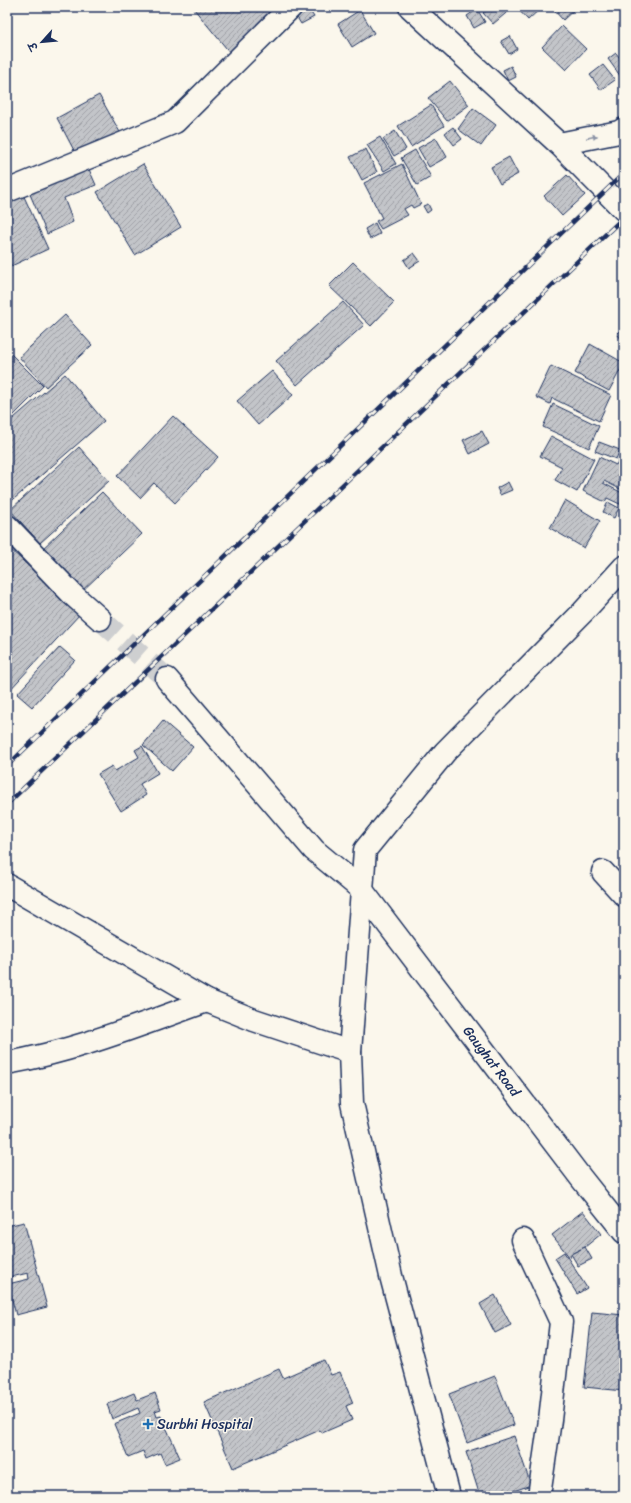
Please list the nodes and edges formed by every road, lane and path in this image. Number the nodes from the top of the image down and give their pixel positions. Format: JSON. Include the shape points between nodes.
{"nodes":[{"id":1,"x":291,"y":7,"type":"edge"},
{"id":2,"x":410,"y":7,"type":"edge"},
{"id":3,"x":624,"y":129,"type":"edge"},
{"id":4,"x":559,"y":144,"type":"junction"},
{"id":5,"x":7,"y":191,"type":"edge"},
{"id":6,"x":624,"y":210,"type":"edge"},
{"id":7,"x":7,"y":526,"type":"edge"},
{"id":8,"x":624,"y":567,"type":"edge"},
{"id":9,"x":100,"y":619,"type":"tunnel mouth"},
{"id":10,"x":167,"y":679,"type":"tunnel mouth"},
{"id":11,"x":603,"y":872,"type":"dead end"},
{"id":12,"x":7,"y":884,"type":"edge"},
{"id":13,"x":361,"y":889,"type":"junction"},
{"id":14,"x":624,"y":895,"type":"edge"},
{"id":15,"x":207,"y":1001,"type":"junction"},
{"id":16,"x":350,"y":1052,"type":"junction"},
{"id":17,"x":7,"y":1062,"type":"edge"},
{"id":18,"x":624,"y":1232,"type":"edge"},
{"id":19,"x":523,"y":1240,"type":"dead end"},
{"id":20,"x":450,"y":1496,"type":"edge"},
{"id":21,"x":539,"y":1496,"type":"edge"}],
"edges":[{"from":1,"to":5,"type":"main road","via":[[175,122]]},
{"from":2,"to":4,"type":"main road"},
{"from":4,"to":3,"type":"main road","one_way":true},
{"from":4,"to":6,"type":"main road"},
{"from":7,"to":9,"type":"main road","via":[[73,595]]},
{"from":8,"to":13,"type":"main road","via":[[440,758],[365,850]]},
{"from":10,"to":13,"type":"main road","name":"Gaughat Road","via":[[314,850]]},
{"from":11,"to":14,"type":"main road"},
{"from":12,"to":15,"type":"main road"},
{"from":13,"to":16,"type":"main road"},
{"from":13,"to":18,"type":"main road","name":"Gaughat Road"},
{"from":15,"to":16,"type":"main road","via":[[254,1020]]},
{"from":15,"to":17,"type":"main road","via":[[59,1051],[36,1058]]},
{"from":16,"to":20,"type":"main road","via":[[352,1103],[391,1276]]},
{"from":19,"to":21,"type":"main road","via":[[561,1322]]}]}
